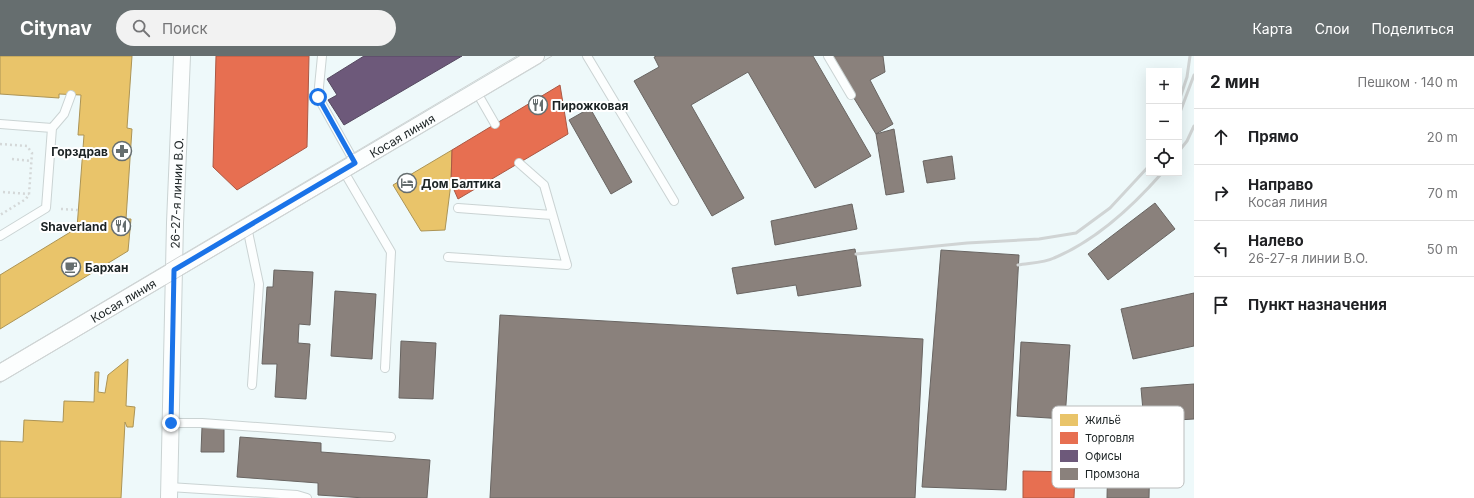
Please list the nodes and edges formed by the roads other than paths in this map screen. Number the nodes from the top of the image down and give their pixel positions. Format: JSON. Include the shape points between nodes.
{"nodes":[{"id":1,"x":182,"y":56,"type":"edge"},
{"id":2,"x":322,"y":56,"type":"edge"},
{"id":3,"x":536,"y":56,"type":"edge"},
{"id":4,"x":587,"y":56,"type":"edge"},
{"id":5,"x":828,"y":56,"type":"edge"},
{"id":6,"x":476,"y":91,"type":"junction"},
{"id":7,"x":71,"y":95,"type":"dead end"},
{"id":8,"x":851,"y":95,"type":"dead end"},
{"id":9,"x":0,"y":124,"type":"edge"},
{"id":10,"x":495,"y":124,"type":"dead end"},
{"id":11,"x":52,"y":128,"type":"junction"},
{"id":12,"x":519,"y":163,"type":"dead end"},
{"id":13,"x":349,"y":166,"type":"junction"},
{"id":14,"x":674,"y":201,"type":"dead end"},
{"id":15,"x":458,"y":208,"type":"dead end"},
{"id":16,"x":552,"y":215,"type":"junction"},
{"id":17,"x":247,"y":227,"type":"junction"},
{"id":18,"x":0,"y":236,"type":"edge"},
{"id":19,"x":448,"y":257,"type":"dead end"},
{"id":20,"x":174,"y":270,"type":"junction"},
{"id":21,"x":386,"y":368,"type":"dead end"},
{"id":22,"x":0,"y":374,"type":"edge"},
{"id":23,"x":252,"y":385,"type":"dead end"},
{"id":24,"x":171,"y":423,"type":"junction"},
{"id":25,"x":391,"y":437,"type":"dead end"},
{"id":26,"x":169,"y":492,"type":"edge"},
{"id":27,"x":297,"y":497,"type":"edge"},
{"id":28,"x":307,"y":498,"type":"edge"}],
"edges":[{"from":1,"to":20,"type":"street","name":"26-27-я линии В.О."},
{"from":2,"to":13,"type":"lane","via":[[318,97]]},
{"from":3,"to":6,"type":"street","name":"Косая линия"},
{"from":4,"to":14,"type":"lane"},
{"from":5,"to":8,"type":"lane"},
{"from":6,"to":10,"type":"lane"},
{"from":6,"to":13,"type":"street","name":"Косая линия"},
{"from":7,"to":11,"type":"lane","via":[[64,114]]},
{"from":9,"to":11,"type":"lane"},
{"from":11,"to":18,"type":"lane","via":[[46,208]]},
{"from":12,"to":16,"type":"lane","via":[[544,185]]},
{"from":13,"to":17,"type":"street","name":"Косая линия"},
{"from":13,"to":21,"type":"lane","via":[[391,252]]},
{"from":15,"to":16,"type":"lane"},
{"from":16,"to":19,"type":"lane","via":[[567,265]]},
{"from":17,"to":20,"type":"street","name":"Косая линия"},
{"from":17,"to":23,"type":"lane","via":[[259,284]]},
{"from":20,"to":22,"type":"street","name":"Косая линия"},
{"from":20,"to":24,"type":"street","name":"26-27-я линии В.О."},
{"from":24,"to":25,"type":"lane"},
{"from":24,"to":26,"type":"street","name":"26-27-я линии В.О."},
{"from":26,"to":27,"type":"lane"},
{"from":27,"to":28,"type":"lane"}]}
